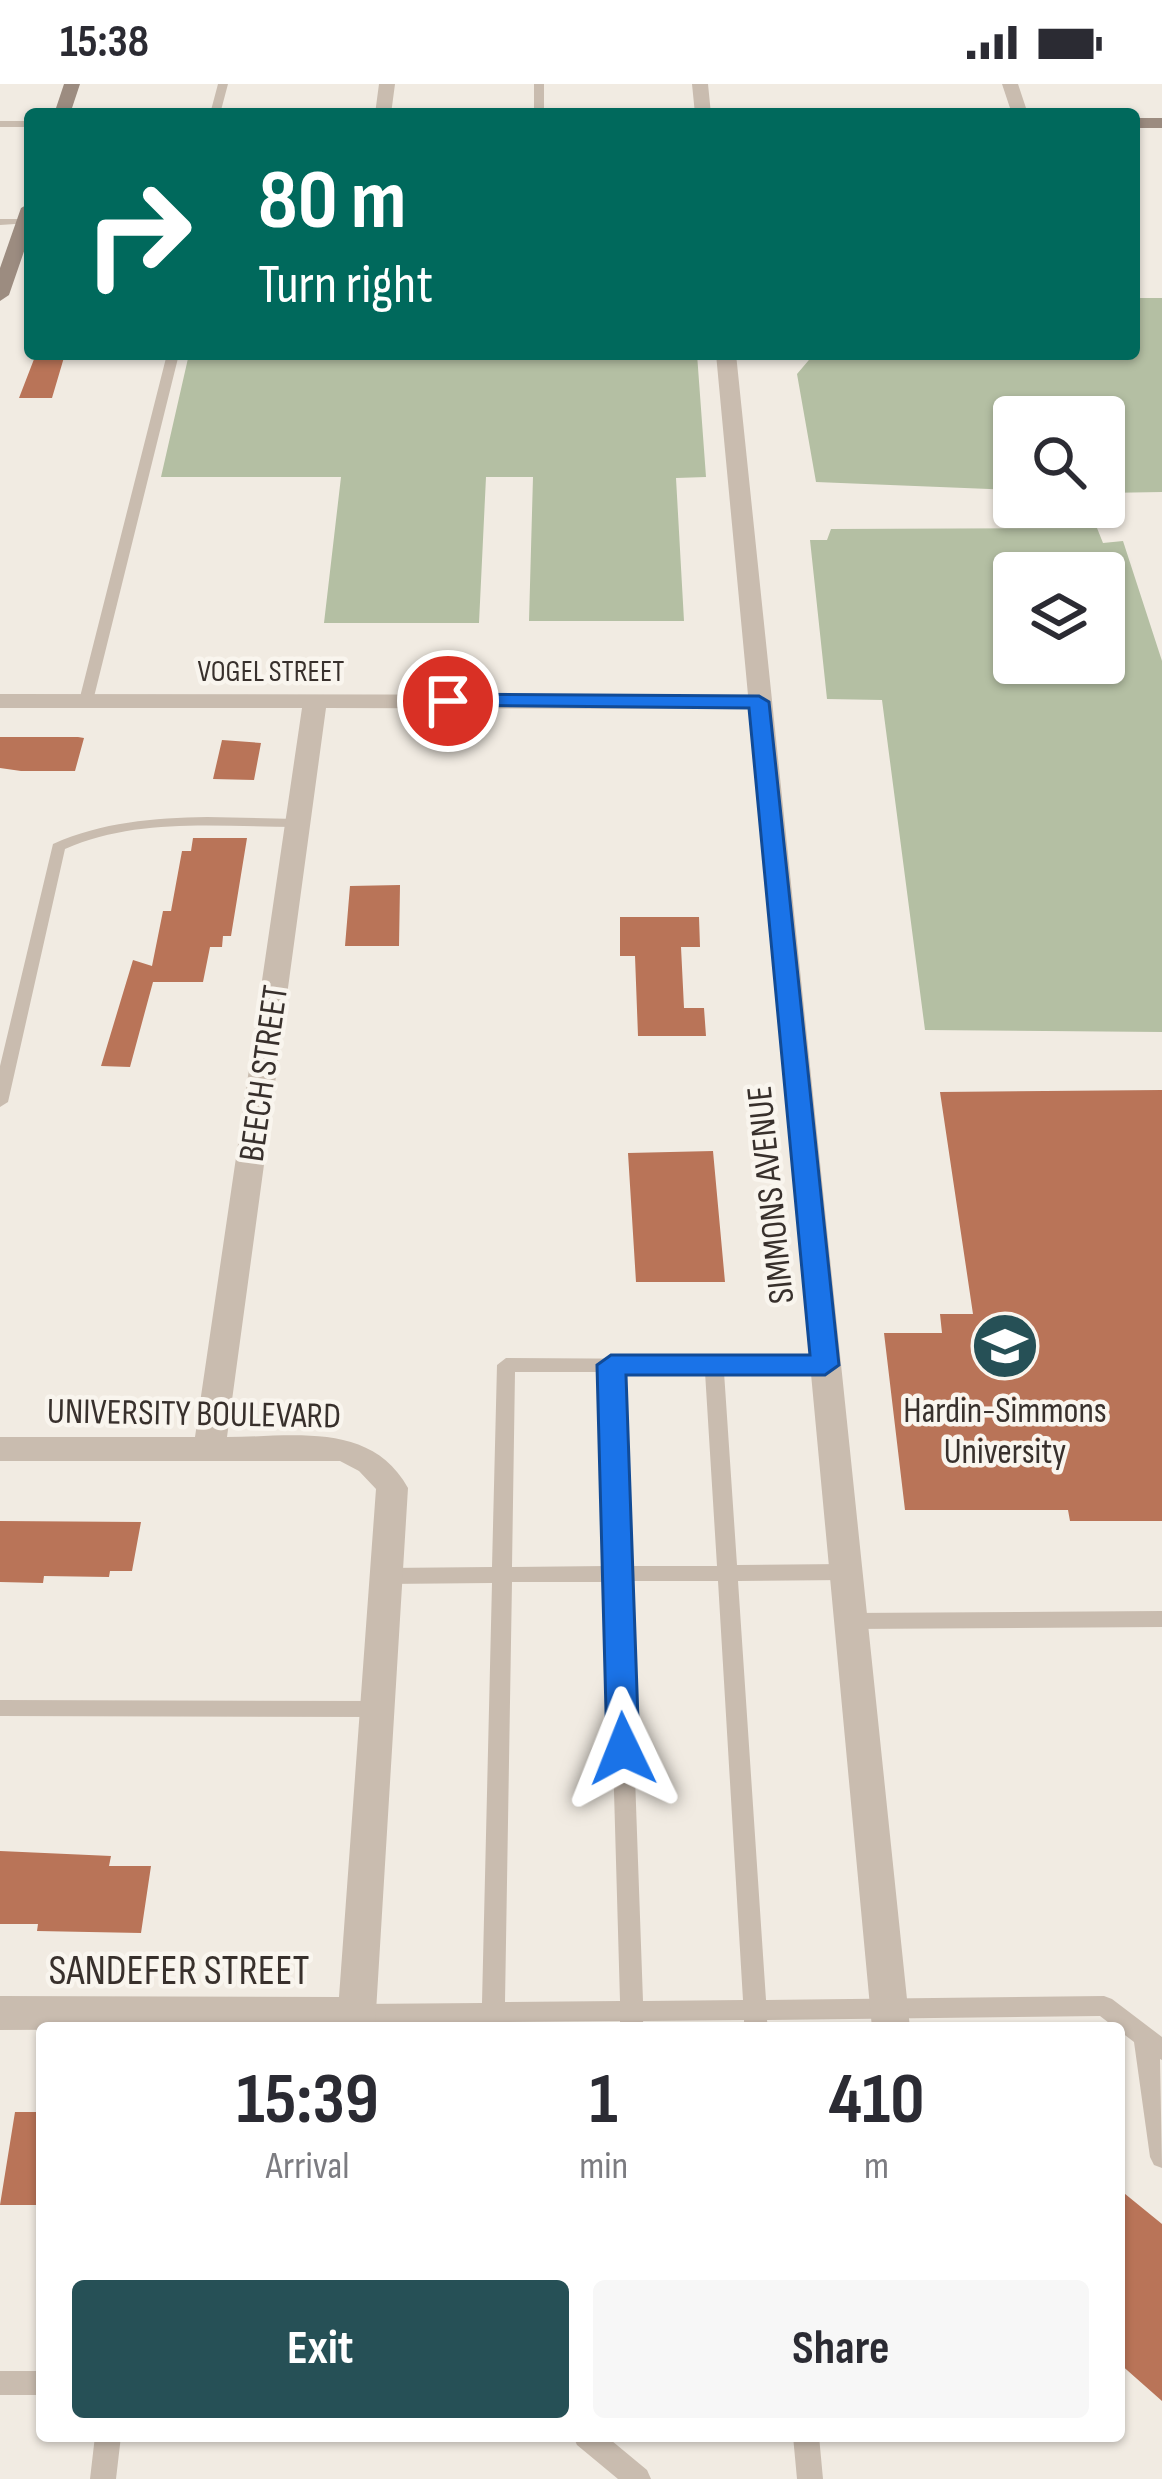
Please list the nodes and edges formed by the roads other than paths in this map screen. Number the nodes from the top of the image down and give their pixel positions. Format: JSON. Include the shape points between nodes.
{"nodes":[{"id":1,"x":24,"y":226,"type":"edge"},
{"id":2,"x":0,"y":295,"type":"edge"},
{"id":3,"x":171,"y":360,"type":"edge"},
{"id":4,"x":727,"y":360,"type":"edge"},
{"id":5,"x":315,"y":700,"type":"junction"},
{"id":6,"x":0,"y":701,"type":"edge"},
{"id":7,"x":86,"y":701,"type":"junction"},
{"id":8,"x":759,"y":702,"type":"junction"},
{"id":9,"x":298,"y":823,"type":"junction"},
{"id":10,"x":0,"y":1102,"type":"edge"},
{"id":11,"x":611,"y":1365,"type":"junction"},
{"id":12,"x":714,"y":1365,"type":"junction"},
{"id":13,"x":825,"y":1365,"type":"junction"},
{"id":14,"x":211,"y":1447,"type":"junction"},
{"id":15,"x":0,"y":1449,"type":"edge"},
{"id":16,"x":845,"y":1572,"type":"junction"},
{"id":17,"x":618,"y":1574,"type":"junction"},
{"id":18,"x":728,"y":1574,"type":"junction"},
{"id":19,"x":502,"y":1575,"type":"junction"},
{"id":20,"x":386,"y":1576,"type":"junction"},
{"id":21,"x":1162,"y":1619,"type":"edge"},
{"id":22,"x":850,"y":1621,"type":"junction"},
{"id":23,"x":0,"y":1708,"type":"edge"},
{"id":24,"x":377,"y":1709,"type":"junction"},
{"id":25,"x":0,"y":2013,"type":"edge"},
{"id":26,"x":890,"y":2017,"type":"edge"},
{"id":27,"x":755,"y":2018,"type":"edge"},
{"id":28,"x":632,"y":2019,"type":"edge"},
{"id":29,"x":493,"y":2020,"type":"edge"},
{"id":30,"x":356,"y":2021,"type":"edge"},
{"id":31,"x":1154,"y":2044,"type":"edge"},
{"id":32,"x":1162,"y":2157,"type":"edge"},
{"id":33,"x":0,"y":2383,"type":"edge"},
{"id":34,"x":36,"y":2383,"type":"edge"},
{"id":35,"x":107,"y":2442,"type":"edge"},
{"id":36,"x":593,"y":2442,"type":"edge"},
{"id":37,"x":807,"y":2442,"type":"edge"},
{"id":38,"x":104,"y":2479,"type":"edge"},
{"id":39,"x":638,"y":2479,"type":"edge"},
{"id":40,"x":810,"y":2479,"type":"edge"}],
"edges":[{"from":1,"to":2,"type":"street"},
{"from":3,"to":7,"type":"lane"},
{"from":4,"to":8,"type":"street","name":"SIMMONS AVENUE"},
{"from":5,"to":7,"type":"street","name":"VOGEL STREET"},
{"from":5,"to":8,"type":"street","name":"VOGEL STREET"},
{"from":5,"to":9,"type":"street","name":"BEECH STREET"},
{"from":6,"to":7,"type":"street","name":"VOGEL STREET"},
{"from":8,"to":13,"type":"street","name":"SIMMONS AVENUE"},
{"from":9,"to":10,"type":"lane","via":[[127,826],[58,848]]},
{"from":9,"to":14,"type":"street","name":"BEECH STREET"},
{"from":11,"to":12,"type":"lane"},
{"from":11,"to":17,"type":"lane"},
{"from":11,"to":19,"type":"lane","via":[[506,1365]]},
{"from":12,"to":13,"type":"lane"},
{"from":12,"to":18,"type":"lane"},
{"from":13,"to":16,"type":"street","name":"SIMMONS AVENUE"},
{"from":14,"to":15,"type":"street","name":"UNIVERSITY BOULEVARD"},
{"from":14,"to":20,"type":"street","name":"UNIVERSITY BOULEVARD","via":[[365,1455],[392,1488]]},
{"from":16,"to":18,"type":"lane"},
{"from":16,"to":22,"type":"street","name":"SIMMONS AVENUE"},
{"from":17,"to":18,"type":"lane"},
{"from":17,"to":19,"type":"lane"},
{"from":17,"to":28,"type":"lane"},
{"from":18,"to":27,"type":"lane"},
{"from":19,"to":20,"type":"lane"},
{"from":19,"to":29,"type":"lane"},
{"from":20,"to":24,"type":"street"},
{"from":21,"to":22,"type":"lane"},
{"from":22,"to":26,"type":"street","name":"SIMMONS AVENUE"},
{"from":23,"to":24,"type":"lane"},
{"from":24,"to":30,"type":"street"},
{"from":25,"to":30,"type":"street","name":"SANDEFER STREET"},
{"from":26,"to":27,"type":"lane"},
{"from":26,"to":31,"type":"lane","via":[[1104,2006]]},
{"from":27,"to":28,"type":"lane"},
{"from":28,"to":29,"type":"lane"},
{"from":29,"to":30,"type":"lane"},
{"from":31,"to":32,"type":"lane"},
{"from":33,"to":34,"type":"lane"},
{"from":35,"to":38,"type":"lane"},
{"from":36,"to":39,"type":"lane"},
{"from":37,"to":40,"type":"lane"}]}
